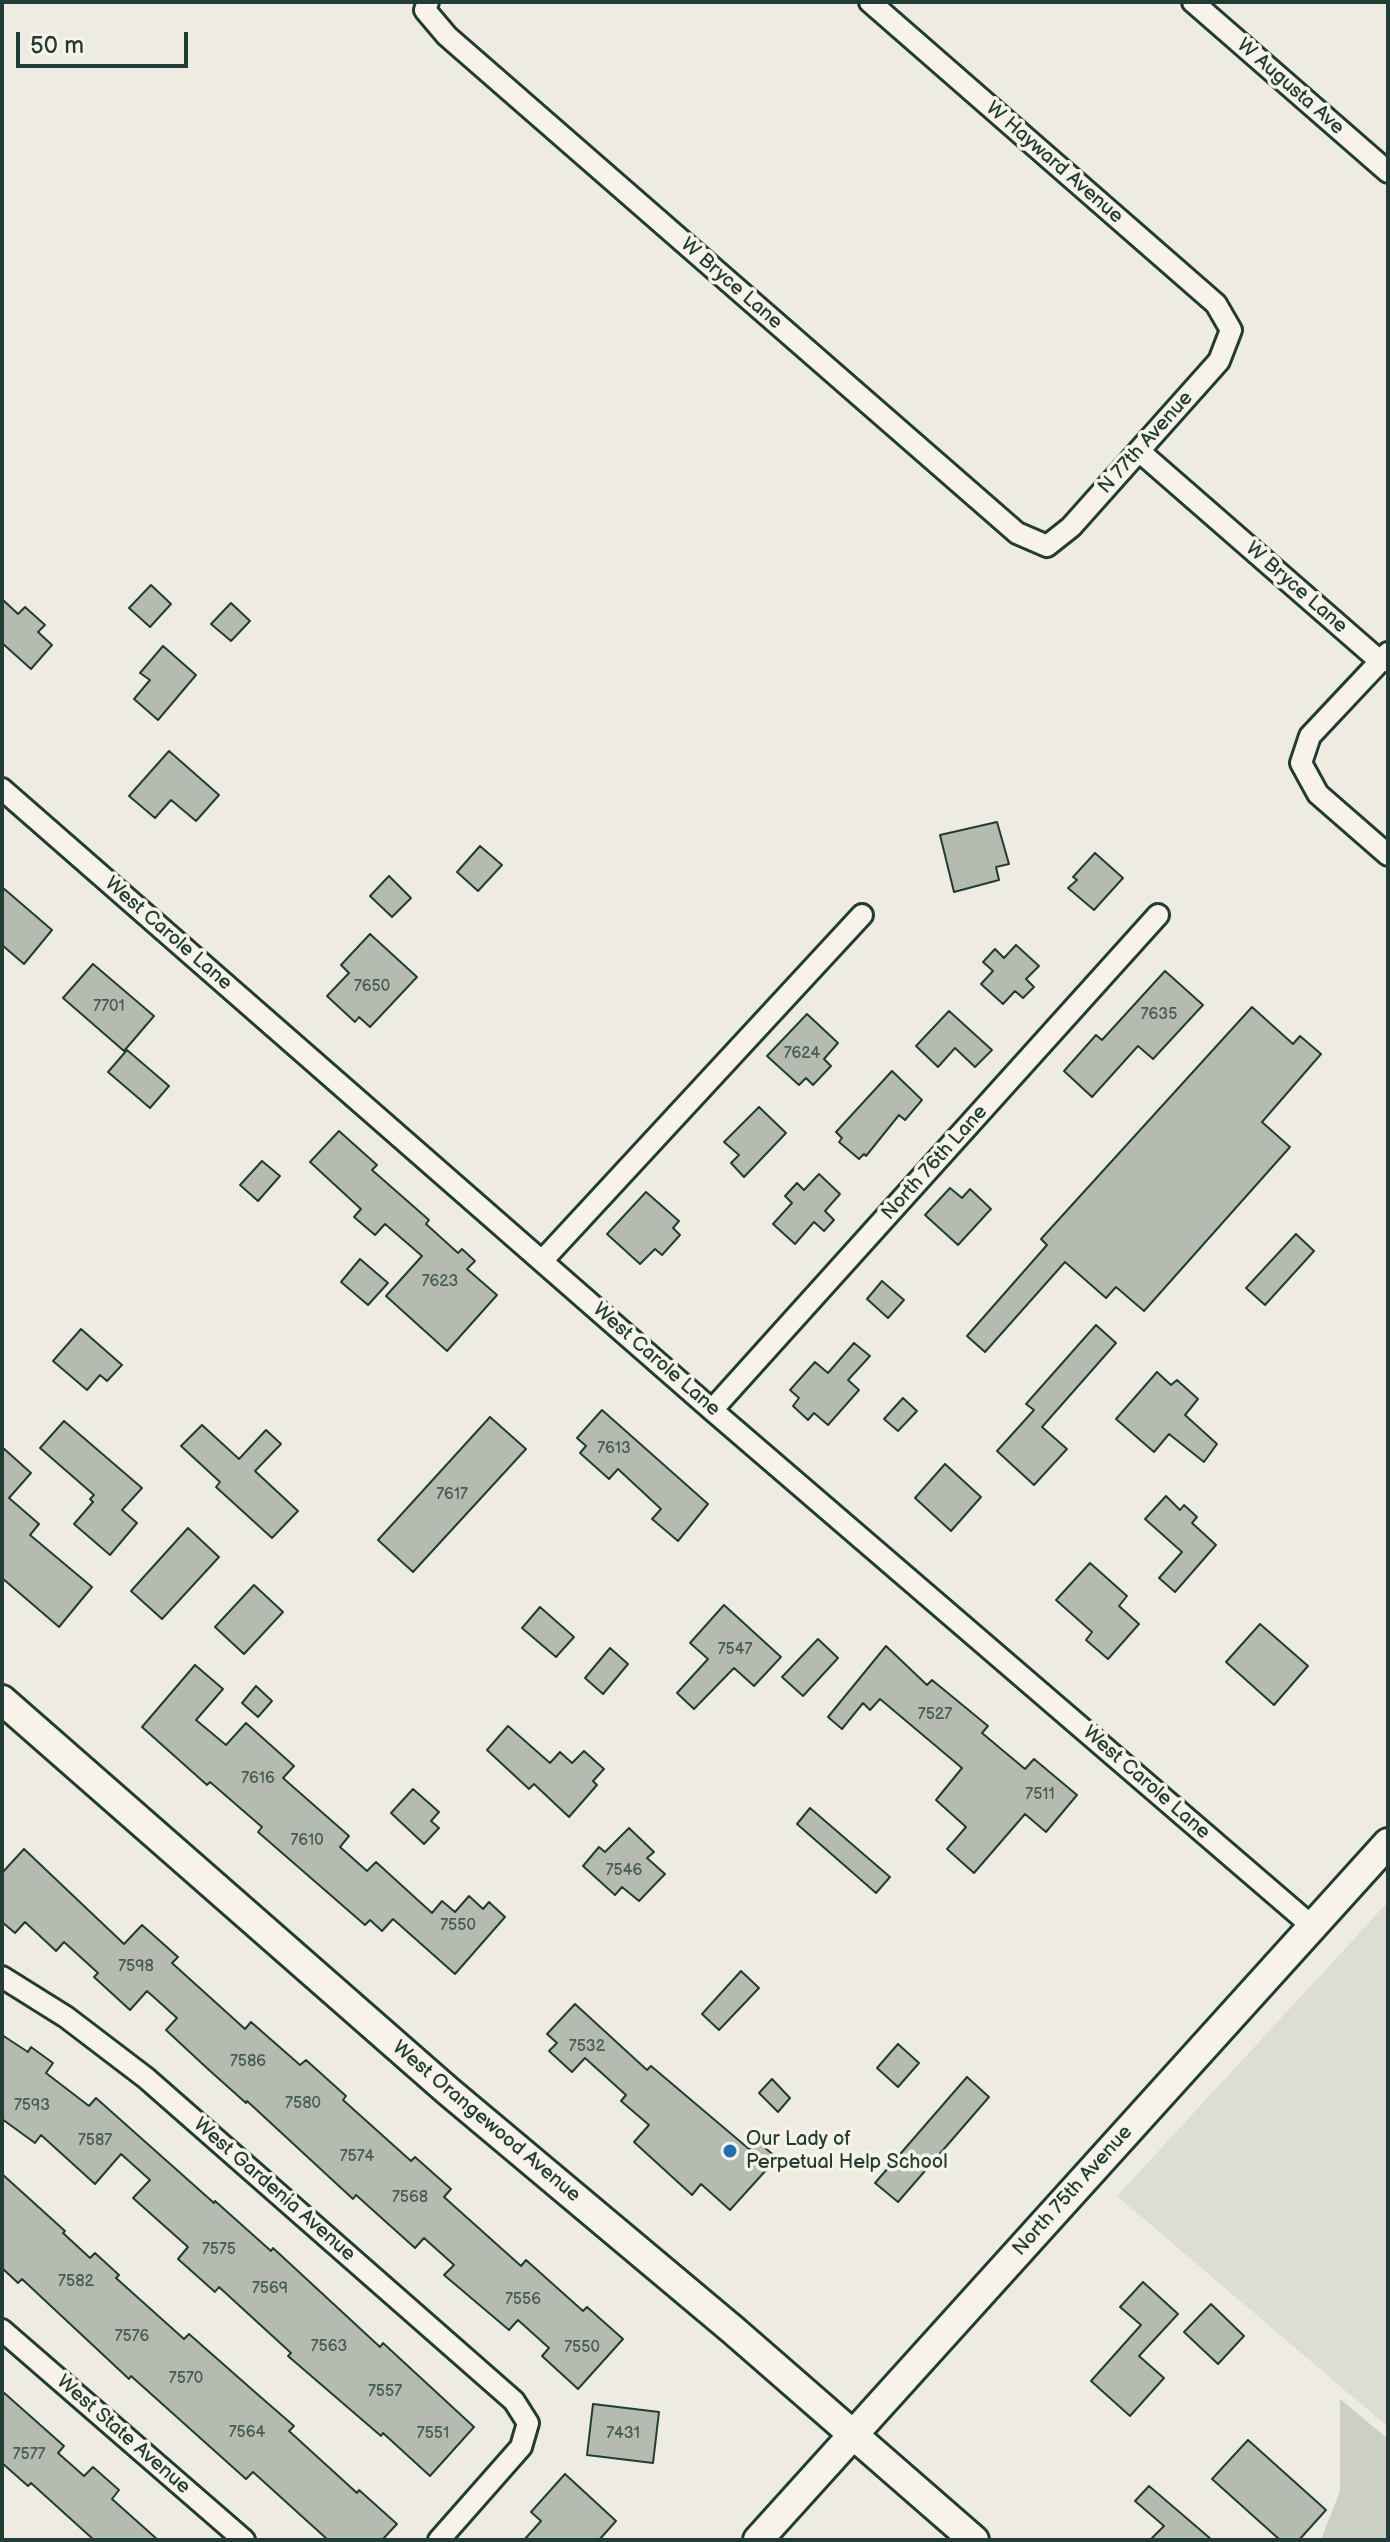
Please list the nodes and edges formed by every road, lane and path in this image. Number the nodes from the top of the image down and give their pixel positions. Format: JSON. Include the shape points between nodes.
{"nodes":[{"id":1,"x":870,"y":2,"type":"edge"},
{"id":2,"x":1193,"y":2,"type":"edge"},
{"id":3,"x":427,"y":6,"type":"edge"},
{"id":4,"x":1388,"y":172,"type":"edge"},
{"id":5,"x":1231,"y":330,"type":"joint"},
{"id":6,"x":1139,"y":451,"type":"junction"},
{"id":7,"x":1047,"y":546,"type":"joint"},
{"id":8,"x":1384,"y":658,"type":"edge"},
{"id":9,"x":2,"y":789,"type":"edge"},
{"id":10,"x":1388,"y":855,"type":"edge"},
{"id":11,"x":862,"y":915,"type":"dead end"},
{"id":12,"x":1158,"y":915,"type":"dead end"},
{"id":13,"x":542,"y":1261,"type":"junction"},
{"id":14,"x":712,"y":1410,"type":"junction"},
{"id":15,"x":2,"y":1700,"type":"edge"},
{"id":16,"x":1388,"y":1843,"type":"edge"},
{"id":17,"x":1313,"y":1927,"type":"junction"},
{"id":18,"x":2,"y":1977,"type":"edge"},
{"id":19,"x":2,"y":2330,"type":"edge"},
{"id":20,"x":853,"y":2433,"type":"junction"},
{"id":21,"x":244,"y":2540,"type":"edge"},
{"id":22,"x":439,"y":2540,"type":"edge"},
{"id":23,"x":758,"y":2540,"type":"edge"},
{"id":24,"x":974,"y":2540,"type":"edge"}],
"edges":[{"from":1,"to":5,"type":"street","name":"W Hayward Avenue","via":[[1216,304]]},
{"from":2,"to":4,"type":"street","name":"W Augusta Ave"},
{"from":3,"to":7,"type":"street","name":"W Bryce Lane","via":[[447,36],[1017,533]]},
{"from":5,"to":6,"type":"street","name":"N 77th Avenue","via":[[1219,361]]},
{"from":6,"to":7,"type":"street","name":"N 77th Avenue","via":[[1071,527]]},
{"from":6,"to":8,"type":"street","name":"W Bryce Lane"},
{"from":8,"to":10,"type":"street","via":[[1310,736],[1301,763],[1318,794]]},
{"from":9,"to":13,"type":"street","name":"West Carole Lane"},
{"from":11,"to":13,"type":"street"},
{"from":12,"to":14,"type":"street","name":"North 76th Lane"},
{"from":13,"to":14,"type":"street","name":"West Carole Lane"},
{"from":14,"to":17,"type":"street","name":"West Carole Lane"},
{"from":15,"to":20,"type":"street","name":"West Orangewood Avenue","via":[[448,2091]]},
{"from":16,"to":17,"type":"street","name":"North 75th Avenue"},
{"from":17,"to":20,"type":"street","name":"North 75th Avenue"},
{"from":18,"to":22,"type":"street","name":"West Gardenia Avenue","via":[[66,2017],[186,2112],[514,2401],[528,2423],[521,2447]]},
{"from":19,"to":21,"type":"street","name":"West State Avenue"},
{"from":20,"to":23,"type":"street","name":"North 75th Avenue"},
{"from":20,"to":24,"type":"street","name":"West Orangewood Avenue"}]}
